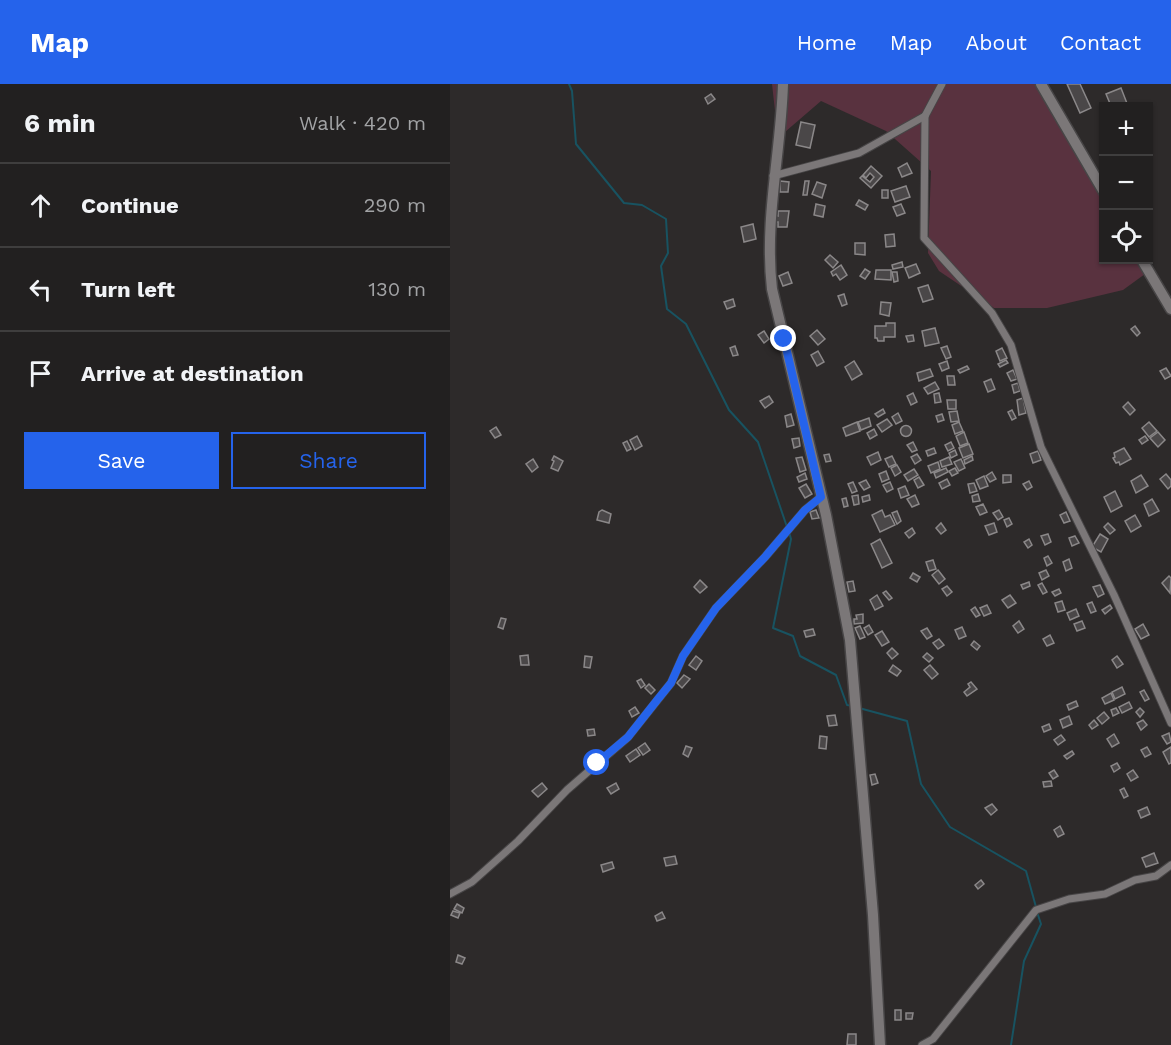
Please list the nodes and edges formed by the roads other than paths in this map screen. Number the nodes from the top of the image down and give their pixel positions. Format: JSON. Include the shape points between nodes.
{"nodes":[{"id":1,"x":783,"y":84,"type":"edge"},
{"id":2,"x":942,"y":84,"type":"edge"},
{"id":3,"x":1041,"y":84,"type":"edge"},
{"id":4,"x":925,"y":116,"type":"junction"},
{"id":5,"x":773,"y":176,"type":"junction"},
{"id":6,"x":1099,"y":183,"type":"edge"},
{"id":7,"x":1144,"y":264,"type":"edge"},
{"id":8,"x":1171,"y":309,"type":"edge"},
{"id":9,"x":821,"y":497,"type":"junction"},
{"id":10,"x":1171,"y":723,"type":"edge"},
{"id":11,"x":1171,"y":866,"type":"edge"},
{"id":12,"x":450,"y":894,"type":"edge"},
{"id":13,"x":880,"y":1045,"type":"edge"},
{"id":14,"x":922,"y":1045,"type":"edge"}],
"edges":[{"from":1,"to":5,"type":"street"},
{"from":2,"to":4,"type":"street"},
{"from":3,"to":6,"type":"street"},
{"from":4,"to":5,"type":"street","via":[[859,153]]},
{"from":4,"to":10,"type":"street","via":[[924,238],[992,313],[1011,345],[1041,447]]},
{"from":5,"to":9,"type":"street","via":[[768,262],[772,289]]},
{"from":7,"to":8,"type":"street"},
{"from":9,"to":12,"type":"street","via":[[716,608],[683,656],[671,683],[628,737],[472,882]]},
{"from":9,"to":13,"type":"street","via":[[844,603],[854,673]]},
{"from":11,"to":14,"type":"street","via":[[1156,876],[1135,880],[1105,894],[1063,900],[1036,910],[933,1039]]}]}
